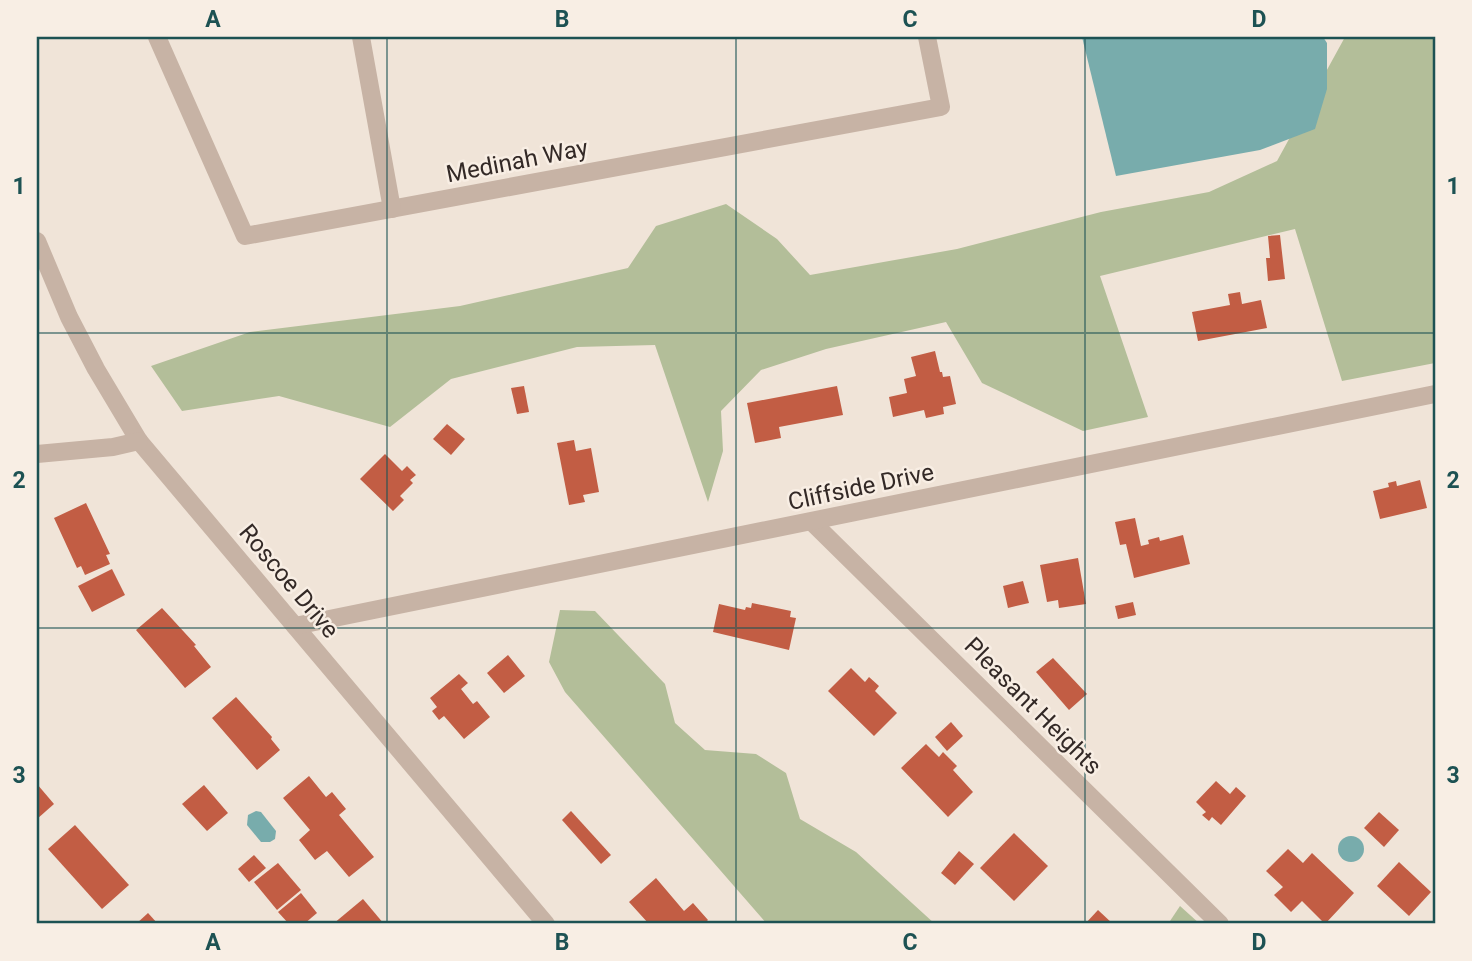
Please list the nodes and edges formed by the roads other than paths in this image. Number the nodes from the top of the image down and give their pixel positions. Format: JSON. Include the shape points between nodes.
{"nodes":[{"id":1,"x":157,"y":37,"type":"edge"},
{"id":2,"x":361,"y":37,"type":"edge"},
{"id":3,"x":927,"y":37,"type":"edge"},
{"id":4,"x":392,"y":209,"type":"junction"},
{"id":5,"x":37,"y":241,"type":"edge"},
{"id":6,"x":1435,"y":394,"type":"edge"},
{"id":7,"x":139,"y":441,"type":"junction"},
{"id":8,"x":37,"y":454,"type":"edge"},
{"id":9,"x":812,"y":522,"type":"junction"},
{"id":10,"x":296,"y":626,"type":"junction"},
{"id":11,"x":546,"y":924,"type":"edge"},
{"id":12,"x":1220,"y":924,"type":"edge"}],
"edges":[{"from":1,"to":4,"type":"street","name":"Medinah Way","via":[[245,236]]},
{"from":2,"to":4,"type":"street"},
{"from":3,"to":4,"type":"street","name":"Medinah Way","via":[[942,107]]},
{"from":5,"to":7,"type":"street","name":"Roscoe Drive","via":[[69,317]]},
{"from":6,"to":9,"type":"street","name":"Cliffside Drive"},
{"from":7,"to":8,"type":"street"},
{"from":7,"to":10,"type":"street","name":"Roscoe Drive"},
{"from":9,"to":10,"type":"street","name":"Cliffside Drive"},
{"from":9,"to":12,"type":"street","name":"Pleasant Heights"},
{"from":10,"to":11,"type":"street","name":"Roscoe Drive"}]}
